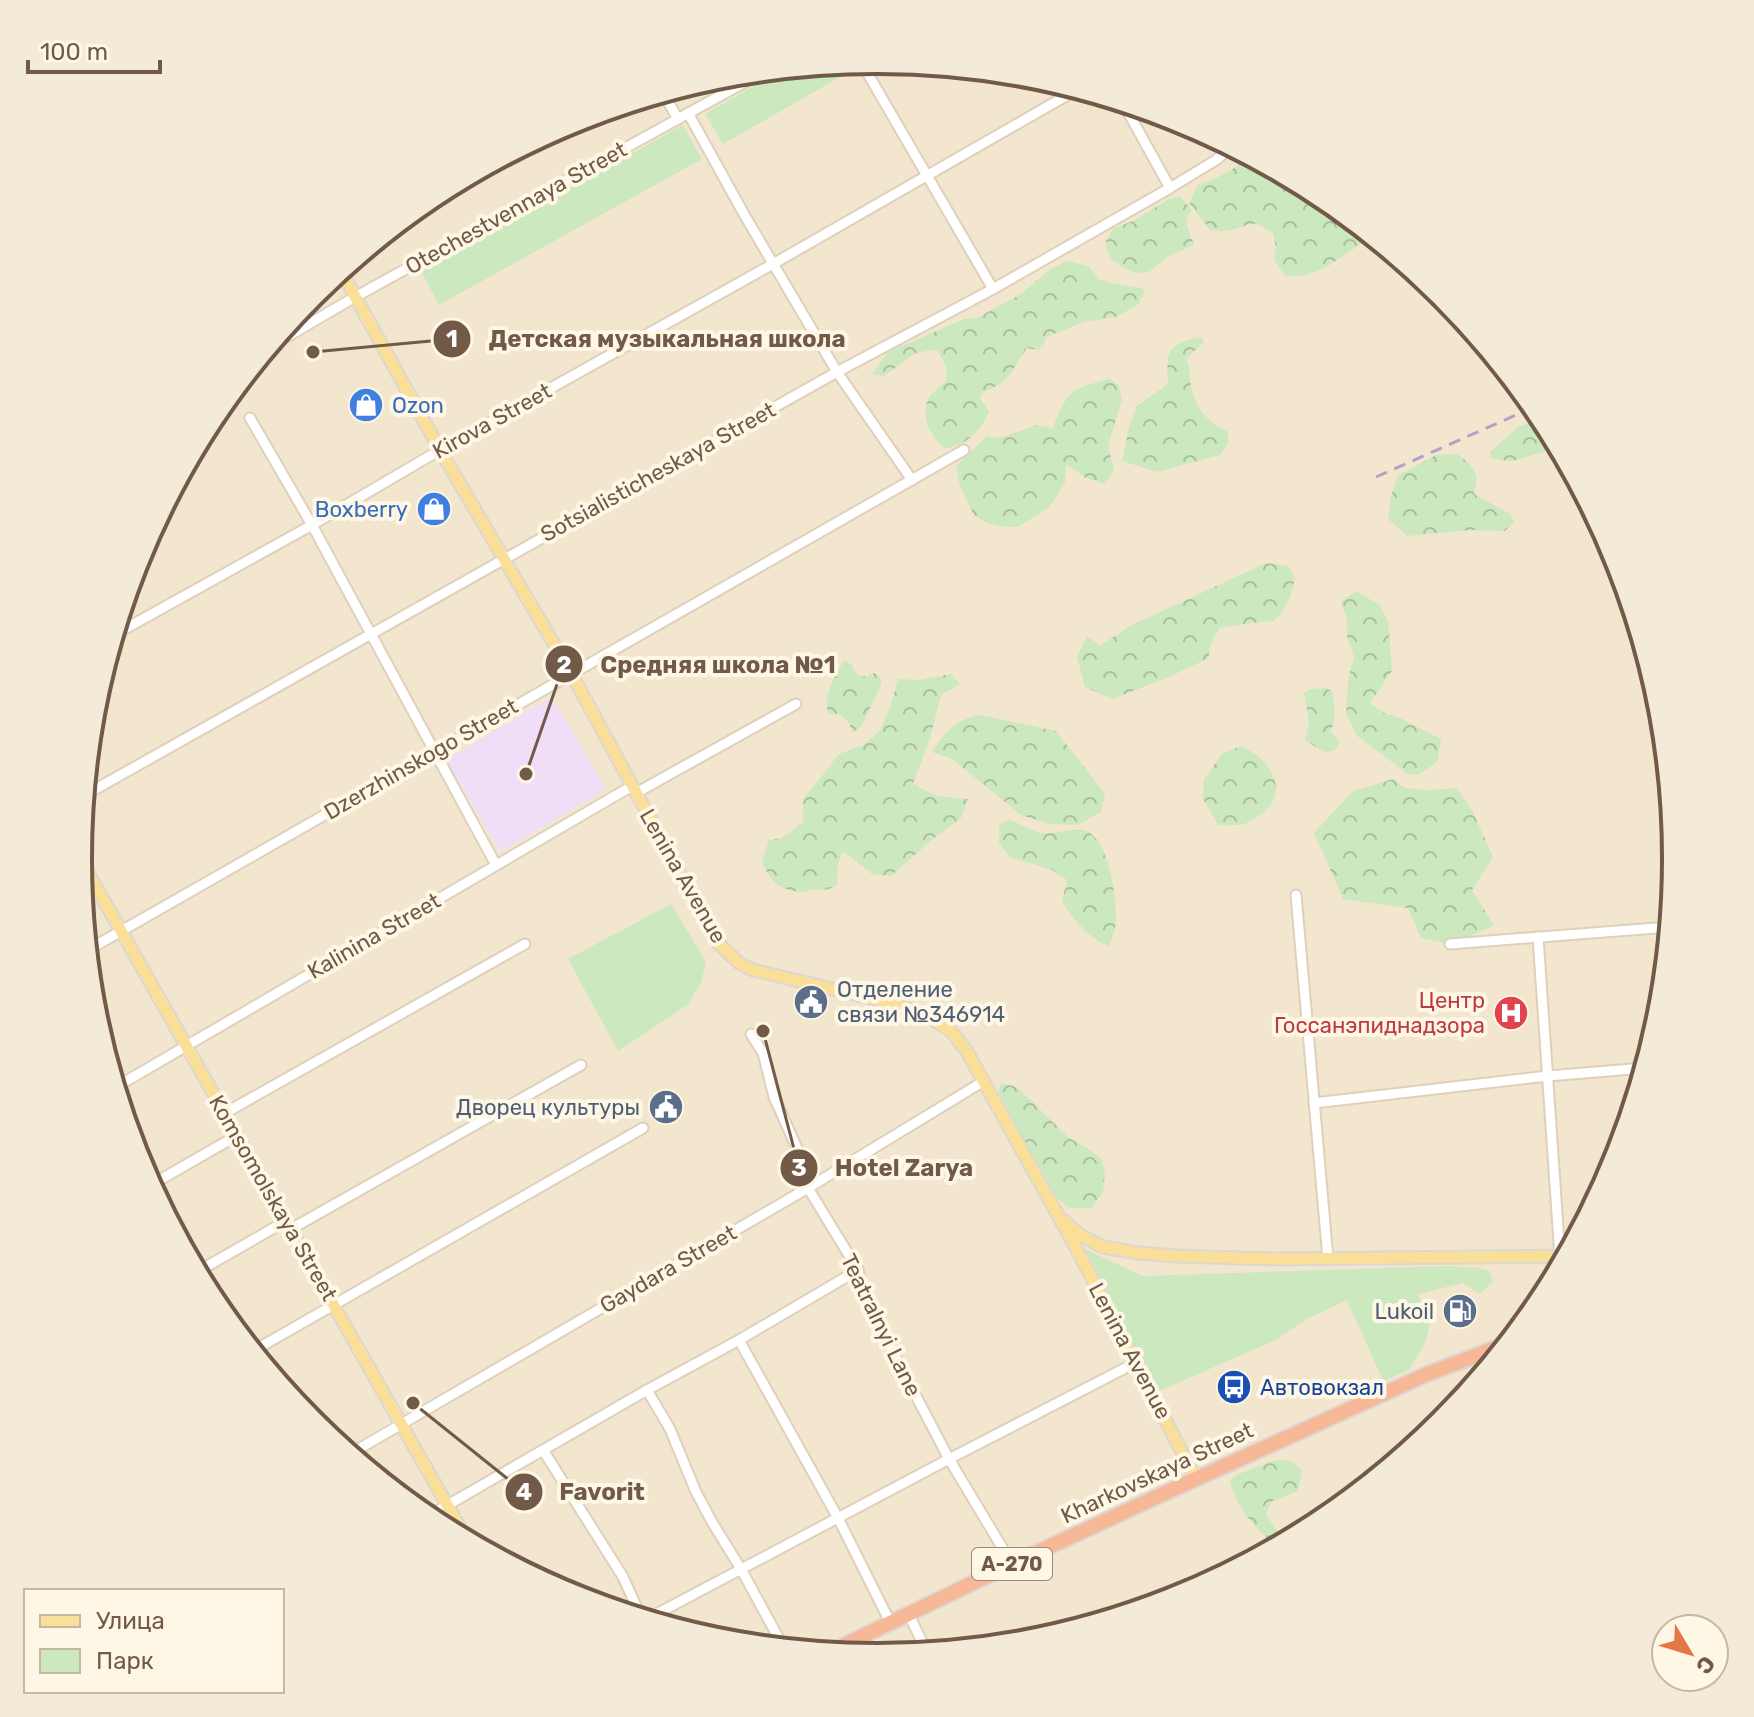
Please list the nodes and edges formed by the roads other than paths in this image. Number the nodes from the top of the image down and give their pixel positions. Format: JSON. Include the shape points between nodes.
{"nodes":[{"id":1,"x":871,"y":74,"type":"edge"},
{"id":2,"x":735,"y":87,"type":"edge"},
{"id":3,"x":1064,"y":97,"type":"edge"},
{"id":4,"x":669,"y":103,"type":"edge"},
{"id":5,"x":688,"y":113,"type":"junction"},
{"id":6,"x":1130,"y":117,"type":"edge"},
{"id":7,"x":678,"y":119,"type":"junction"},
{"id":8,"x":1223,"y":154,"type":"edge"},
{"id":9,"x":927,"y":175,"type":"junction"},
{"id":10,"x":1170,"y":188,"type":"junction"},
{"id":11,"x":773,"y":264,"type":"junction"},
{"id":12,"x":347,"y":281,"type":"edge"},
{"id":13,"x":993,"y":289,"type":"junction"},
{"id":14,"x":355,"y":297,"type":"junction"},
{"id":15,"x":296,"y":332,"type":"edge"},
{"id":16,"x":837,"y":372,"type":"junction"},
{"id":17,"x":250,"y":418,"type":"dead end"},
{"id":18,"x":440,"y":450,"type":"junction"},
{"id":19,"x":964,"y":450,"type":"dead end"},
{"id":20,"x":912,"y":480,"type":"junction"},
{"id":21,"x":312,"y":525,"type":"junction"},
{"id":22,"x":503,"y":559,"type":"junction"},
{"id":23,"x":127,"y":628,"type":"edge"},
{"id":24,"x":371,"y":633,"type":"junction"},
{"id":25,"x":571,"y":673,"type":"junction"},
{"id":26,"x":796,"y":704,"type":"dead end"},
{"id":27,"x":435,"y":752,"type":"junction"},
{"id":28,"x":96,"y":789,"type":"edge"},
{"id":29,"x":634,"y":790,"type":"junction"},
{"id":30,"x":496,"y":865,"type":"junction"},
{"id":31,"x":93,"y":881,"type":"edge"},
{"id":32,"x":1296,"y":895,"type":"dead end"},
{"id":33,"x":1658,"y":928,"type":"edge"},
{"id":34,"x":121,"y":931,"type":"junction"},
{"id":35,"x":1538,"y":937,"type":"junction"},
{"id":36,"x":525,"y":944,"type":"dead end"},
{"id":37,"x":1450,"y":944,"type":"dead end"},
{"id":38,"x":97,"y":945,"type":"edge"},
{"id":39,"x":751,"y":1034,"type":"dead end"},
{"id":40,"x":187,"y":1046,"type":"junction"},
{"id":41,"x":581,"y":1065,"type":"dead end"},
{"id":42,"x":1633,"y":1069,"type":"edge"},
{"id":43,"x":1548,"y":1076,"type":"junction"},
{"id":44,"x":984,"y":1081,"type":"junction"},
{"id":45,"x":125,"y":1082,"type":"edge"},
{"id":46,"x":1314,"y":1103,"type":"junction"},
{"id":47,"x":225,"y":1113,"type":"junction"},
{"id":48,"x":643,"y":1128,"type":"dead end"},
{"id":49,"x":238,"y":1135,"type":"junction"},
{"id":50,"x":161,"y":1179,"type":"edge"},
{"id":51,"x":808,"y":1188,"type":"junction"},
{"id":52,"x":1058,"y":1216,"type":"junction"},
{"id":53,"x":288,"y":1225,"type":"junction"},
{"id":54,"x":1562,"y":1240,"type":"edge"},
{"id":55,"x":1553,"y":1256,"type":"edge"},
{"id":56,"x":1328,"y":1259,"type":"junction"},
{"id":57,"x":208,"y":1266,"type":"edge"},
{"id":58,"x":858,"y":1270,"type":"junction"},
{"id":59,"x":334,"y":1305,"type":"junction"},
{"id":60,"x":739,"y":1340,"type":"junction"},
{"id":61,"x":263,"y":1346,"type":"edge"},
{"id":62,"x":1487,"y":1351,"type":"edge"},
{"id":63,"x":1135,"y":1363,"type":"junction"},
{"id":64,"x":647,"y":1390,"type":"junction"},
{"id":65,"x":402,"y":1424,"type":"junction"},
{"id":66,"x":360,"y":1448,"type":"edge"},
{"id":67,"x":543,"y":1450,"type":"junction"},
{"id":68,"x":949,"y":1459,"type":"junction"},
{"id":69,"x":1196,"y":1479,"type":"junction"},
{"id":70,"x":448,"y":1505,"type":"junction"},
{"id":71,"x":439,"y":1510,"type":"edge"},
{"id":72,"x":838,"y":1518,"type":"junction"},
{"id":73,"x":456,"y":1520,"type":"edge"},
{"id":74,"x":1012,"y":1564,"type":"junction"},
{"id":75,"x":741,"y":1569,"type":"junction"},
{"id":76,"x":635,"y":1604,"type":"edge"},
{"id":77,"x":660,"y":1612,"type":"edge"},
{"id":78,"x":909,"y":1615,"type":"junction"},
{"id":79,"x":891,"y":1624,"type":"junction"},
{"id":80,"x":778,"y":1636,"type":"edge"},
{"id":81,"x":922,"y":1641,"type":"edge"},
{"id":82,"x":852,"y":1642,"type":"edge"}],
"edges":[{"from":1,"to":9,"type":"street"},
{"from":2,"to":5,"type":"street","name":"Otechestvennaya Street"},
{"from":3,"to":9,"type":"street","name":"Kirova Street"},
{"from":4,"to":7,"type":"street"},
{"from":5,"to":7,"type":"street","name":"Otechestvennaya Street"},
{"from":5,"to":11,"type":"street"},
{"from":6,"to":10,"type":"street"},
{"from":7,"to":14,"type":"street","name":"Otechestvennaya Street"},
{"from":8,"to":10,"type":"street","name":"Sotsialisticheskaya Street"},
{"from":9,"to":11,"type":"street","name":"Kirova Street"},
{"from":9,"to":13,"type":"street"},
{"from":10,"to":13,"type":"street","name":"Sotsialisticheskaya Street"},
{"from":11,"to":16,"type":"street"},
{"from":11,"to":18,"type":"street","name":"Kirova Street"},
{"from":12,"to":14,"type":"main road","name":"Lenina Avenue"},
{"from":13,"to":16,"type":"street","name":"Sotsialisticheskaya Street"},
{"from":14,"to":15,"type":"street","name":"Otechestvennaya Street"},
{"from":14,"to":18,"type":"main road","name":"Lenina Avenue"},
{"from":16,"to":20,"type":"street"},
{"from":16,"to":22,"type":"street","name":"Sotsialisticheskaya Street"},
{"from":17,"to":21,"type":"street"},
{"from":18,"to":21,"type":"street","name":"Kirova Street"},
{"from":18,"to":22,"type":"main road","name":"Lenina Avenue"},
{"from":19,"to":20,"type":"street","name":"Dzerzhinskogo Street"},
{"from":20,"to":25,"type":"street","name":"Dzerzhinskogo Street"},
{"from":21,"to":23,"type":"street","name":"Kirova Street"},
{"from":21,"to":24,"type":"street"},
{"from":22,"to":24,"type":"street","name":"Sotsialisticheskaya Street"},
{"from":22,"to":25,"type":"main road","name":"Lenina Avenue"},
{"from":24,"to":27,"type":"street"},
{"from":24,"to":28,"type":"street","name":"Sotsialisticheskaya Street"},
{"from":25,"to":27,"type":"street","name":"Dzerzhinskogo Street"},
{"from":25,"to":29,"type":"main road","name":"Lenina Avenue"},
{"from":26,"to":29,"type":"street","name":"Kalinina Street"},
{"from":27,"to":30,"type":"street"},
{"from":27,"to":34,"type":"street","name":"Dzerzhinskogo Street"},
{"from":29,"to":30,"type":"street","name":"Kalinina Street"},
{"from":29,"to":44,"type":"main road","name":"Lenina Avenue","via":[[718,943],[739,963],[926,1015],[951,1031]]},
{"from":30,"to":40,"type":"street","name":"Kalinina Street"},
{"from":31,"to":34,"type":"main road","name":"Komsomolskaya Street"},
{"from":32,"to":46,"type":"street"},
{"from":33,"to":35,"type":"street"},
{"from":34,"to":38,"type":"street","name":"Dzerzhinskogo Street"},
{"from":34,"to":40,"type":"main road","name":"Komsomolskaya Street"},
{"from":35,"to":37,"type":"street"},
{"from":35,"to":43,"type":"street"},
{"from":36,"to":47,"type":"street"},
{"from":39,"to":51,"type":"street","name":"Teatralnyi Lane","via":[[806,1168]]},
{"from":40,"to":45,"type":"street","name":"Kalinina Street"},
{"from":40,"to":47,"type":"main road","name":"Komsomolskaya Street"},
{"from":41,"to":53,"type":"street"},
{"from":42,"to":43,"type":"street"},
{"from":43,"to":46,"type":"street"},
{"from":43,"to":54,"type":"street"},
{"from":44,"to":51,"type":"street","name":"Gaydara Street"},
{"from":44,"to":52,"type":"main road","name":"Lenina Avenue"},
{"from":46,"to":56,"type":"street"},
{"from":47,"to":49,"type":"main road","name":"Komsomolskaya Street"},
{"from":48,"to":59,"type":"street"},
{"from":49,"to":50,"type":"street"},
{"from":49,"to":53,"type":"main road","name":"Komsomolskaya Street"},
{"from":51,"to":58,"type":"street","name":"Teatralnyi Lane"},
{"from":51,"to":65,"type":"street","name":"Gaydara Street"},
{"from":52,"to":56,"type":"main road","via":[[1103,1247],[1138,1253]]},
{"from":52,"to":63,"type":"main road","name":"Lenina Avenue"},
{"from":53,"to":57,"type":"street"},
{"from":53,"to":59,"type":"main road","name":"Komsomolskaya Street"},
{"from":55,"to":56,"type":"main road"},
{"from":58,"to":60,"type":"street"},
{"from":58,"to":68,"type":"street","name":"Teatralnyi Lane","via":[[881,1329]]},
{"from":59,"to":61,"type":"street"},
{"from":59,"to":65,"type":"main road","name":"Komsomolskaya Street"},
{"from":60,"to":64,"type":"street"},
{"from":60,"to":72,"type":"street"},
{"from":62,"to":69,"type":"highway","name":"Kharkovskaya Street","number":"А-270"},
{"from":63,"to":68,"type":"street"},
{"from":63,"to":69,"type":"main road","name":"Lenina Avenue"},
{"from":64,"to":67,"type":"street"},
{"from":64,"to":75,"type":"street","via":[[696,1492]]},
{"from":65,"to":66,"type":"street","name":"Gaydara Street"},
{"from":65,"to":70,"type":"main road","name":"Komsomolskaya Street"},
{"from":67,"to":70,"type":"street"},
{"from":67,"to":76,"type":"street"},
{"from":68,"to":72,"type":"street"},
{"from":68,"to":74,"type":"street","name":"Teatralnyi Lane"},
{"from":69,"to":74,"type":"highway","name":"Kharkovskaya Street","number":"А-270"},
{"from":70,"to":71,"type":"street"},
{"from":70,"to":73,"type":"main road","name":"Komsomolskaya Street"},
{"from":72,"to":75,"type":"street"},
{"from":72,"to":79,"type":"street"},
{"from":74,"to":78,"type":"highway","name":"Kharkovskaya Street","number":"А-270"},
{"from":75,"to":77,"type":"street"},
{"from":75,"to":80,"type":"street"},
{"from":78,"to":79,"type":"highway","name":"Kharkovskaya Street","number":"А-270"},
{"from":78,"to":81,"type":"street"},
{"from":79,"to":82,"type":"highway","name":"Kharkovskaya Street","number":"А-270"}]}
